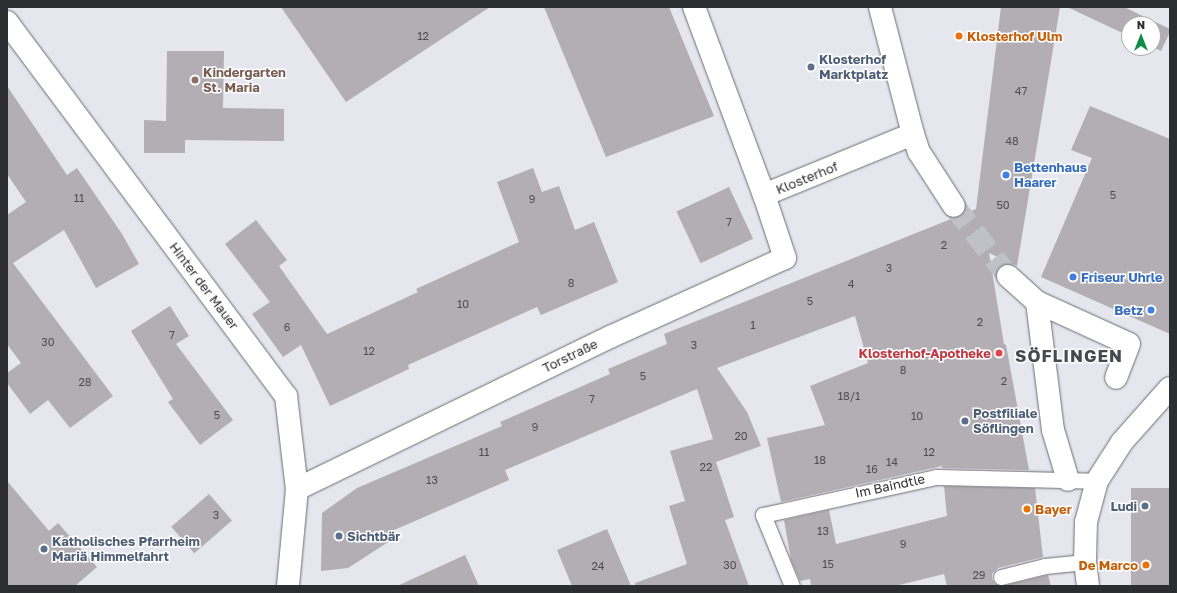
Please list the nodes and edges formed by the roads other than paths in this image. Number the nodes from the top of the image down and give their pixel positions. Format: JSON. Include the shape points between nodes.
{"nodes":[{"id":1,"x":694,"y":7,"type":"edge"},
{"id":2,"x":880,"y":7,"type":"edge"},
{"id":3,"x":7,"y":22,"type":"edge"},
{"id":4,"x":913,"y":134,"type":"junction"},
{"id":5,"x":764,"y":195,"type":"junction"},
{"id":6,"x":954,"y":206,"type":"tunnel mouth"},
{"id":7,"x":1008,"y":276,"type":"tunnel mouth"},
{"id":8,"x":1037,"y":302,"type":"junction"},
{"id":9,"x":1116,"y":378,"type":"dead end"},
{"id":10,"x":1170,"y":388,"type":"edge"},
{"id":11,"x":1068,"y":480,"type":"junction"},
{"id":12,"x":1096,"y":481,"type":"junction"},
{"id":13,"x":297,"y":489,"type":"junction"},
{"id":14,"x":1085,"y":562,"type":"junction"},
{"id":15,"x":1001,"y":577,"type":"dead end"},
{"id":16,"x":288,"y":586,"type":"edge"},
{"id":17,"x":792,"y":586,"type":"edge"},
{"id":18,"x":1088,"y":586,"type":"edge"}],
"edges":[{"from":1,"to":5,"type":"street","name":"Klosterhof"},
{"from":2,"to":4,"type":"street"},
{"from":3,"to":13,"type":"street","name":"Hinter der Mauer","via":[[286,396]]},
{"from":4,"to":5,"type":"street","name":"Klosterhof"},
{"from":4,"to":6,"type":"street","via":[[918,152]]},
{"from":5,"to":13,"type":"street","name":"Torstraße","via":[[785,258],[603,340]]},
{"from":7,"to":8,"type":"street"},
{"from":8,"to":9,"type":"street","via":[[1129,344]]},
{"from":8,"to":11,"type":"street","via":[[1053,430]]},
{"from":10,"to":12,"type":"street","via":[[1122,442]]},
{"from":11,"to":12,"type":"lane","name":"Im Baindtle"},
{"from":11,"to":17,"type":"lane","name":"Im Baindtle","via":[[936,477],[763,515]]},
{"from":12,"to":14,"type":"street","via":[[1086,522]]},
{"from":13,"to":16,"type":"street","name":"Hinter der Mauer"},
{"from":14,"to":15,"type":"lane","via":[[1045,566]]},
{"from":14,"to":18,"type":"street"}]}
